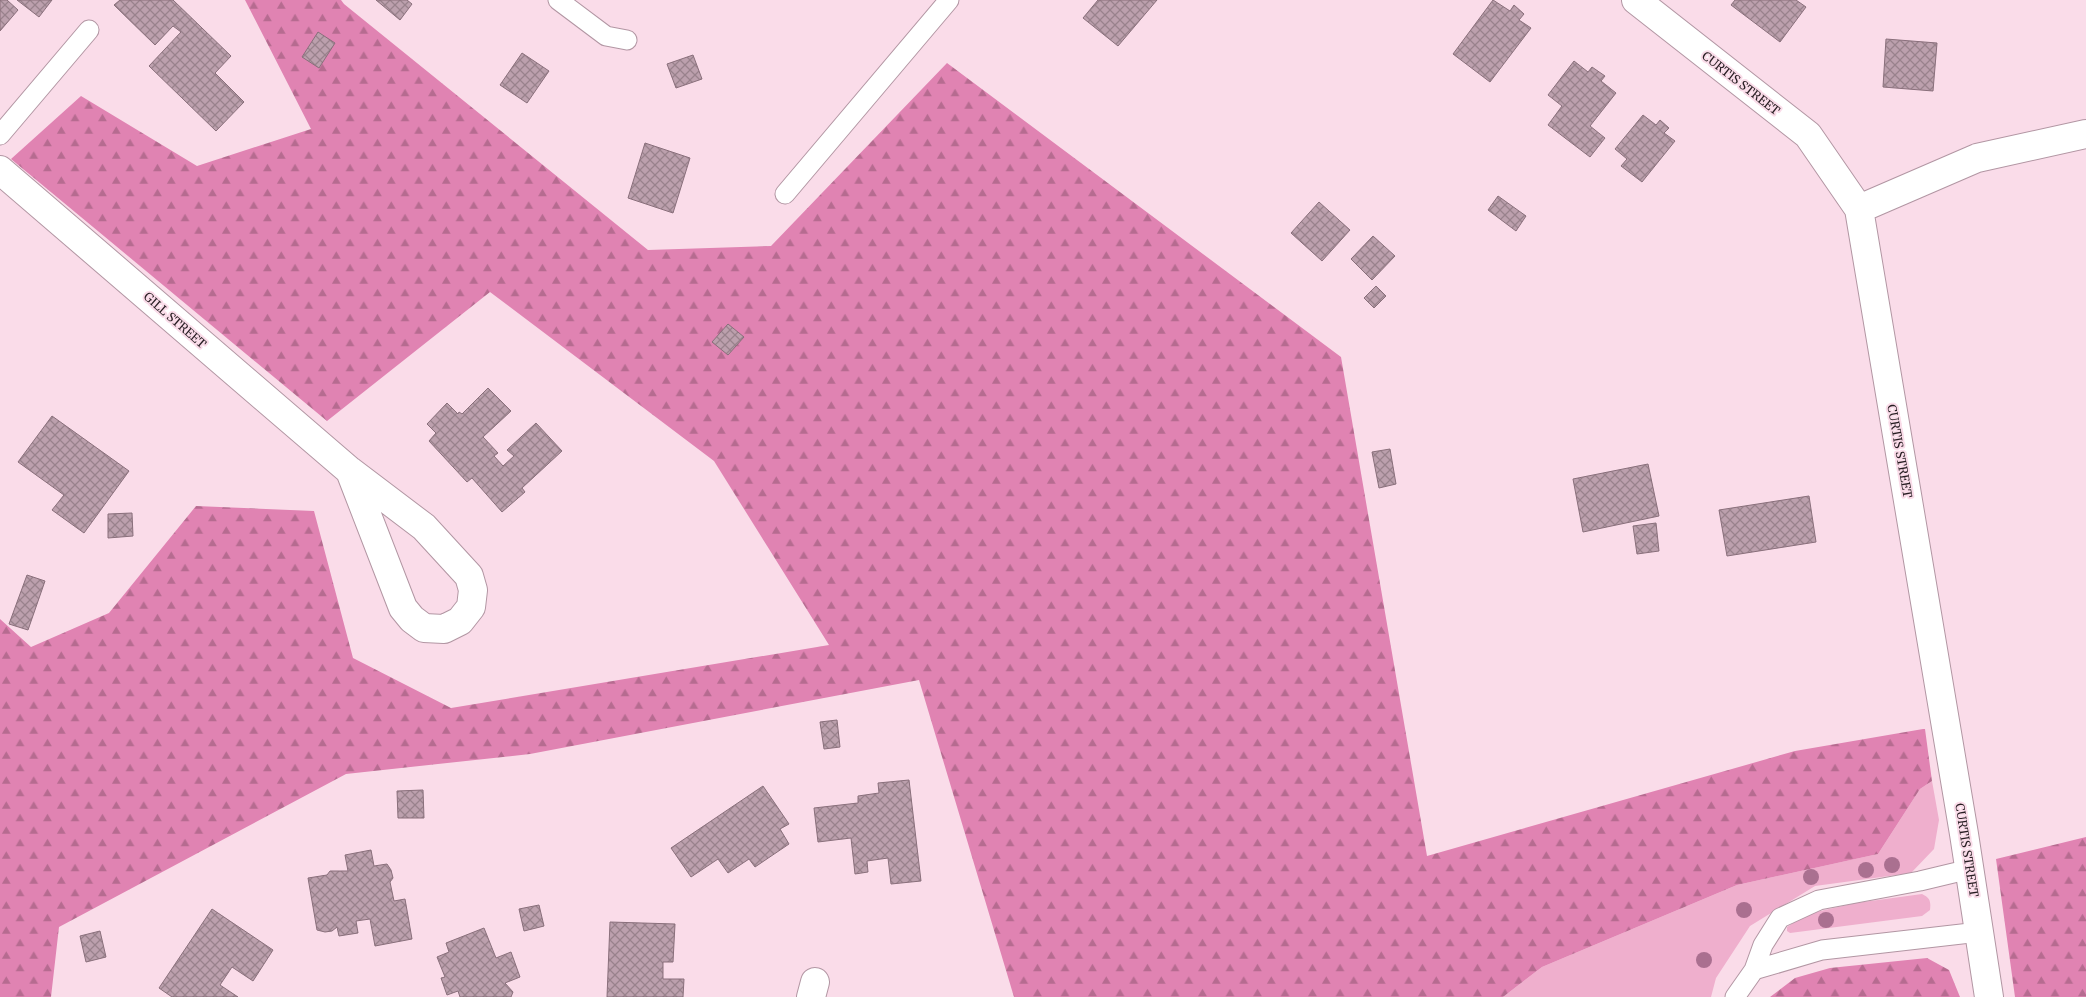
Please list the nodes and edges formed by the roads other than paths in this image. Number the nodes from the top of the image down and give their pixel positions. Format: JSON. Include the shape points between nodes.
{"nodes":[{"id":1,"x":558,"y":0,"type":"edge"},
{"id":2,"x":949,"y":0,"type":"edge"},
{"id":3,"x":1636,"y":0,"type":"edge"},
{"id":4,"x":89,"y":30,"type":"dead end"},
{"id":5,"x":627,"y":40,"type":"dead end"},
{"id":6,"x":2086,"y":134,"type":"edge"},
{"id":7,"x":0,"y":135,"type":"edge"},
{"id":8,"x":0,"y":170,"type":"edge"},
{"id":9,"x":785,"y":194,"type":"dead end"},
{"id":10,"x":1859,"y":209,"type":"junction"},
{"id":11,"x":350,"y":471,"type":"junction"},
{"id":12,"x":1970,"y":869,"type":"junction"},
{"id":13,"x":1979,"y":932,"type":"junction"},
{"id":14,"x":1754,"y":970,"type":"junction"},
{"id":15,"x":1735,"y":997,"type":"edge"},
{"id":16,"x":1989,"y":997,"type":"edge"}],
"edges":[{"from":1,"to":5,"type":"lane","via":[[606,36]]},
{"from":2,"to":9,"type":"lane"},
{"from":3,"to":10,"type":"street","name":"CURTIS STREET","via":[[1808,135]]},
{"from":4,"to":7,"type":"lane"},
{"from":6,"to":10,"type":"street","via":[[1977,158]]},
{"from":8,"to":11,"type":"street","name":"GILL STREET"},
{"from":10,"to":12,"type":"street","name":"CURTIS STREET"},
{"from":11,"to":11,"type":"street","name":"GILL STREET","via":[[424,527],[469,576],[473,590],[471,607],[460,621],[444,629],[424,628],[403,608]]},
{"from":12,"to":13,"type":"street","name":"CURTIS STREET"},
{"from":12,"to":14,"type":"lane","via":[[1819,900],[1780,918],[1762,945]]},
{"from":13,"to":14,"type":"lane","via":[[1822,950]]},
{"from":13,"to":16,"type":"street","name":"CURTIS STREET"},
{"from":14,"to":15,"type":"lane"}]}
